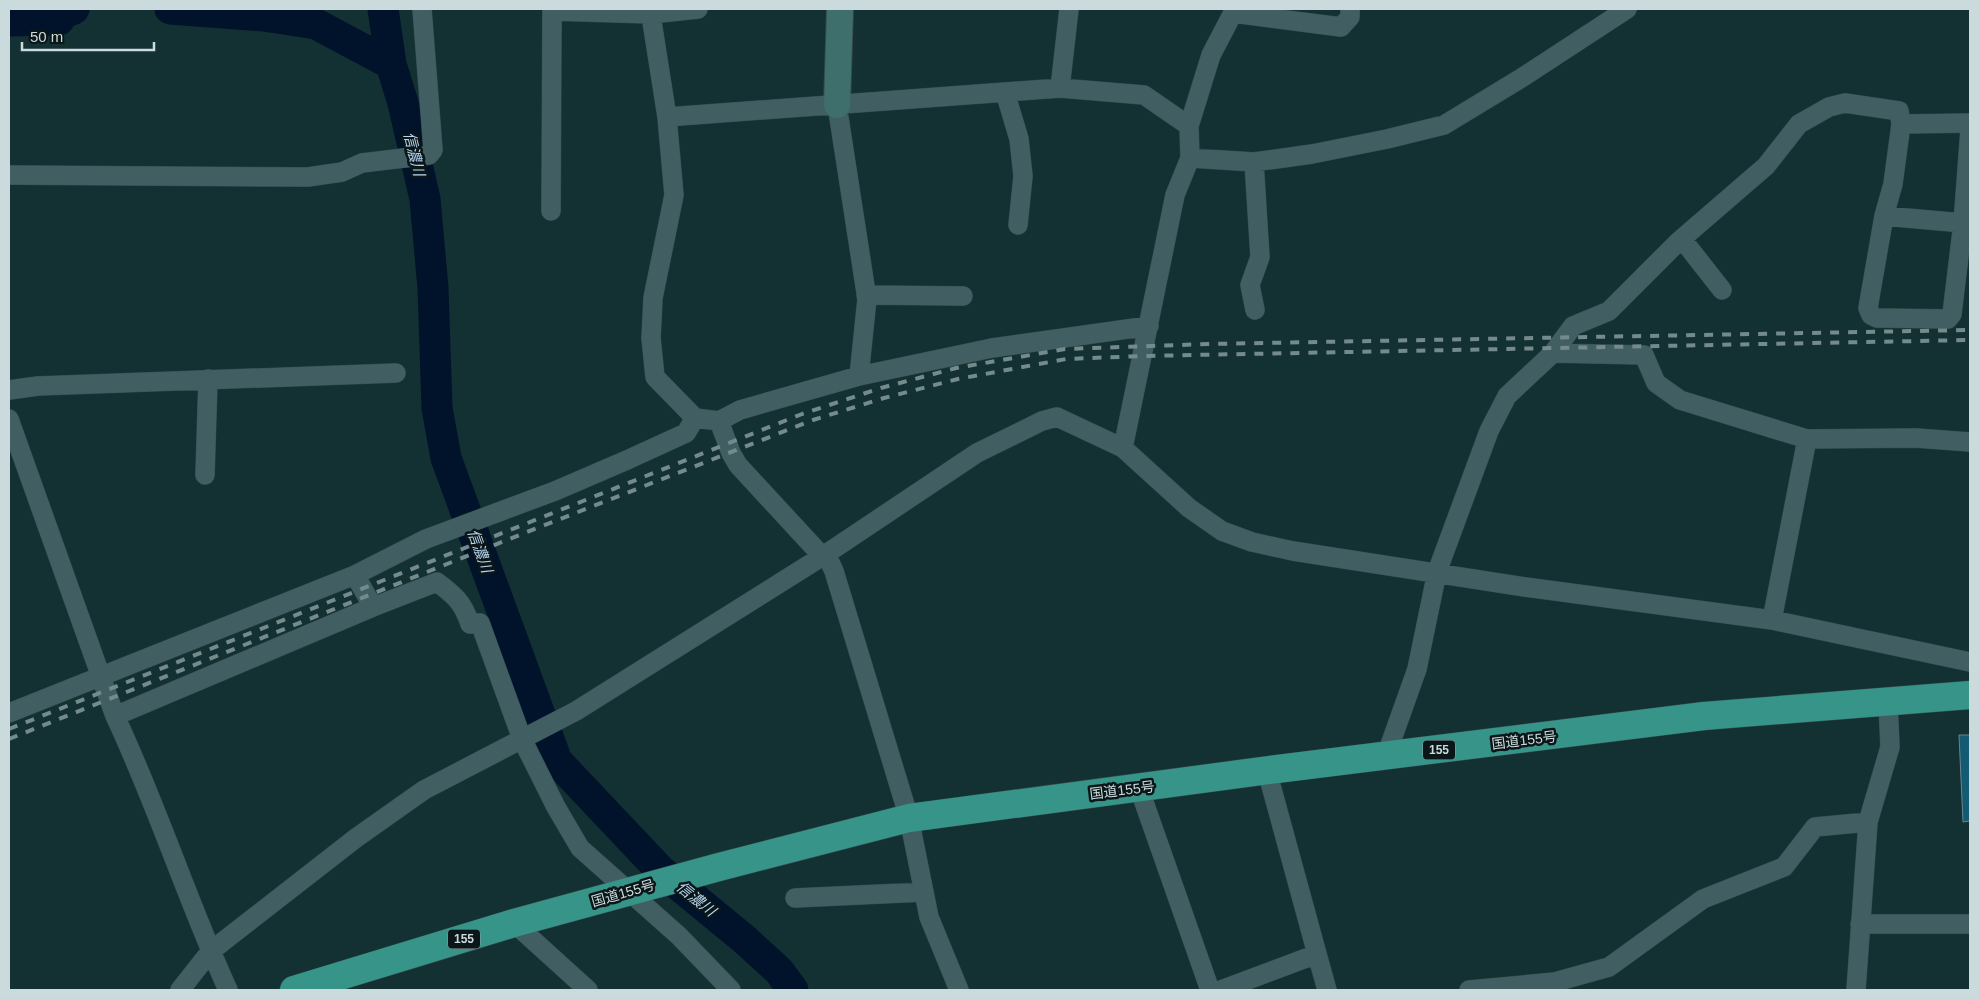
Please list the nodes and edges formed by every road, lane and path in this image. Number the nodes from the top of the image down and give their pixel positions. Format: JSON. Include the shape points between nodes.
{"nodes":[{"id":1,"x":422,"y":9,"type":"edge"},
{"id":2,"x":698,"y":9,"type":"edge"},
{"id":3,"x":840,"y":9,"type":"edge"},
{"id":4,"x":1069,"y":9,"type":"edge"},
{"id":5,"x":1350,"y":9,"type":"edge"},
{"id":6,"x":1627,"y":9,"type":"edge"},
{"id":7,"x":552,"y":10,"type":"edge"},
{"id":8,"x":651,"y":11,"type":"edge"},
{"id":9,"x":1234,"y":11,"type":"edge"},
{"id":10,"x":1060,"y":88,"type":"junction"},
{"id":11,"x":1005,"y":92,"type":"junction"},
{"id":12,"x":837,"y":105,"type":"junction"},
{"id":13,"x":667,"y":116,"type":"junction"},
{"id":14,"x":1970,"y":123,"type":"edge"},
{"id":15,"x":1901,"y":124,"type":"junction"},
{"id":16,"x":1190,"y":126,"type":"junction"},
{"id":17,"x":1970,"y":129,"type":"edge"},
{"id":18,"x":1190,"y":158,"type":"junction"},
{"id":19,"x":1254,"y":162,"type":"junction"},
{"id":20,"x":9,"y":175,"type":"edge"},
{"id":21,"x":551,"y":211,"type":"dead end"},
{"id":22,"x":1884,"y":216,"type":"junction"},
{"id":23,"x":1963,"y":223,"type":"junction"},
{"id":24,"x":1018,"y":225,"type":"dead end"},
{"id":25,"x":1682,"y":239,"type":"junction"},
{"id":26,"x":1722,"y":290,"type":"dead end"},
{"id":27,"x":866,"y":295,"type":"junction"},
{"id":28,"x":963,"y":296,"type":"dead end"},
{"id":29,"x":1255,"y":310,"type":"dead end"},
{"id":30,"x":1149,"y":326,"type":"junction"},
{"id":31,"x":1553,"y":353,"type":"junction"},
{"id":32,"x":396,"y":373,"type":"dead end"},
{"id":33,"x":859,"y":376,"type":"junction"},
{"id":34,"x":208,"y":379,"type":"junction"},
{"id":35,"x":9,"y":390,"type":"edge"},
{"id":36,"x":695,"y":418,"type":"junction"},
{"id":37,"x":9,"y":419,"type":"edge"},
{"id":38,"x":719,"y":421,"type":"junction"},
{"id":39,"x":1807,"y":439,"type":"junction"},
{"id":40,"x":1970,"y":442,"type":"edge"},
{"id":41,"x":1122,"y":448,"type":"junction"},
{"id":42,"x":205,"y":475,"type":"dead end"},
{"id":43,"x":824,"y":555,"type":"junction"},
{"id":44,"x":1437,"y":572,"type":"junction"},
{"id":45,"x":355,"y":575,"type":"junction"},
{"id":46,"x":373,"y":607,"type":"junction"},
{"id":47,"x":1772,"y":620,"type":"junction"},
{"id":48,"x":1970,"y":662,"type":"edge"},
{"id":49,"x":102,"y":676,"type":"junction"},
{"id":50,"x":1970,"y":695,"type":"edge"},
{"id":51,"x":1888,"y":702,"type":"junction"},
{"id":52,"x":9,"y":712,"type":"edge"},
{"id":53,"x":115,"y":716,"type":"junction"},
{"id":54,"x":526,"y":736,"type":"junction"},
{"id":55,"x":1386,"y":756,"type":"junction"},
{"id":56,"x":1266,"y":771,"type":"junction"},
{"id":57,"x":1139,"y":788,"type":"junction"},
{"id":58,"x":909,"y":818,"type":"junction"},
{"id":59,"x":1868,"y":822,"type":"junction"},
{"id":60,"x":631,"y":892,"type":"junction"},
{"id":61,"x":924,"y":892,"type":"junction"},
{"id":62,"x":795,"y":898,"type":"dead end"},
{"id":63,"x":514,"y":923,"type":"junction"},
{"id":64,"x":1860,"y":924,"type":"junction"},
{"id":65,"x":1970,"y":924,"type":"edge"},
{"id":66,"x":210,"y":952,"type":"junction"},
{"id":67,"x":1317,"y":954,"type":"junction"},
{"id":68,"x":1556,"y":986,"type":"edge"},
{"id":69,"x":180,"y":990,"type":"edge"},
{"id":70,"x":228,"y":990,"type":"edge"},
{"id":71,"x":294,"y":990,"type":"edge"},
{"id":72,"x":588,"y":990,"type":"edge"},
{"id":73,"x":731,"y":990,"type":"edge"},
{"id":74,"x":959,"y":990,"type":"edge"},
{"id":75,"x":1210,"y":990,"type":"edge"},
{"id":76,"x":1221,"y":990,"type":"edge"},
{"id":77,"x":1326,"y":990,"type":"edge"},
{"id":78,"x":1469,"y":990,"type":"edge"},
{"id":79,"x":1856,"y":990,"type":"edge"}],
"edges":[{"from":1,"to":20,"type":"street","via":[[433,150],[429,155],[362,163],[342,172],[308,177]]},
{"from":2,"to":8,"type":"street"},
{"from":3,"to":12,"type":"street"},
{"from":4,"to":10,"type":"street"},
{"from":5,"to":9,"type":"street","via":[[1350,17],[1341,27]]},
{"from":6,"to":19,"type":"street","via":[[1444,125],[1312,154]]},
{"from":7,"to":8,"type":"street"},
{"from":7,"to":21,"type":"street"},
{"from":8,"to":13,"type":"street"},
{"from":9,"to":16,"type":"street","via":[[1211,54]]},
{"from":10,"to":11,"type":"street"},
{"from":10,"to":16,"type":"street","via":[[1144,95]]},
{"from":11,"to":12,"type":"street"},
{"from":11,"to":24,"type":"street","via":[[1019,139],[1023,176]]},
{"from":12,"to":13,"type":"street"},
{"from":12,"to":27,"type":"street"},
{"from":13,"to":36,"type":"street","via":[[674,195],[654,298],[651,338],[655,377]]},
{"from":14,"to":15,"type":"street"},
{"from":15,"to":22,"type":"street","via":[[1893,184]]},
{"from":15,"to":25,"type":"street","via":[[1899,111],[1845,103],[1829,107],[1799,124],[1766,166]]},
{"from":16,"to":18,"type":"street"},
{"from":17,"to":23,"type":"street"},
{"from":18,"to":19,"type":"street"},
{"from":18,"to":30,"type":"street","via":[[1175,195]]},
{"from":19,"to":29,"type":"street","via":[[1260,258],[1250,285]]},
{"from":22,"to":23,"type":"street"},
{"from":22,"to":23,"type":"street","via":[[1868,308],[1877,318],[1948,319],[1954,309]]},
{"from":25,"to":26,"type":"street"},
{"from":25,"to":31,"type":"street","via":[[1609,311],[1573,326]]},
{"from":27,"to":28,"type":"street"},
{"from":27,"to":33,"type":"street"},
{"from":30,"to":33,"type":"street","via":[[992,348]]},
{"from":30,"to":41,"type":"street"},
{"from":31,"to":39,"type":"street","via":[[1644,355],[1656,382],[1680,400]]},
{"from":31,"to":44,"type":"street","via":[[1507,396],[1489,431]]},
{"from":32,"to":34,"type":"street"},
{"from":33,"to":38,"type":"street","via":[[740,410]]},
{"from":34,"to":35,"type":"street"},
{"from":34,"to":42,"type":"street"},
{"from":36,"to":38,"type":"street"},
{"from":36,"to":45,"type":"street","via":[[686,433],[555,491],[426,539]]},
{"from":37,"to":49,"type":"street"},
{"from":38,"to":43,"type":"street","via":[[738,465]]},
{"from":39,"to":40,"type":"street","via":[[1916,438]]},
{"from":39,"to":47,"type":"street"},
{"from":41,"to":43,"type":"street","via":[[1057,417],[1042,421],[977,452]]},
{"from":41,"to":44,"type":"street","via":[[1189,508],[1222,531],[1293,551]]},
{"from":43,"to":54,"type":"street","via":[[576,710]]},
{"from":43,"to":58,"type":"street","via":[[834,571]]},
{"from":44,"to":47,"type":"street"},
{"from":44,"to":55,"type":"street","via":[[1417,669]]},
{"from":45,"to":46,"type":"street"},
{"from":45,"to":49,"type":"street"},
{"from":46,"to":53,"type":"street"},
{"from":46,"to":54,"type":"street","via":[[437,582],[457,598],[470,624],[480,623]]},
{"from":47,"to":48,"type":"street"},
{"from":49,"to":52,"type":"street"},
{"from":49,"to":53,"type":"street"},
{"from":50,"to":51,"type":"highway","name":"国道155号","number":"155"},
{"from":51,"to":55,"type":"highway","name":"国道155号","number":"155","via":[[1704,716]]},
{"from":51,"to":59,"type":"street","via":[[1890,747]]},
{"from":53,"to":66,"type":"street","via":[[133,753]]},
{"from":54,"to":60,"type":"street","via":[[556,807],[580,848]]},
{"from":54,"to":66,"type":"street","via":[[424,790],[356,838]]},
{"from":55,"to":56,"type":"highway","name":"国道155号","number":"155"},
{"from":56,"to":57,"type":"highway","name":"国道155号","number":"155"},
{"from":56,"to":67,"type":"street"},
{"from":57,"to":58,"type":"highway","name":"国道155号","number":"155"},
{"from":57,"to":75,"type":"street"},
{"from":58,"to":60,"type":"highway","name":"国道155号","number":"155"},
{"from":58,"to":61,"type":"street"},
{"from":59,"to":64,"type":"street"},
{"from":59,"to":68,"type":"street","via":[[1815,827],[1784,867],[1703,899],[1609,967]]},
{"from":60,"to":63,"type":"highway","name":"国道155号","number":"155"},
{"from":60,"to":73,"type":"street"},
{"from":61,"to":62,"type":"street"},
{"from":61,"to":74,"type":"street","via":[[929,917]]},
{"from":63,"to":71,"type":"highway","name":"国道155号","number":"155"},
{"from":63,"to":72,"type":"street"},
{"from":64,"to":65,"type":"street"},
{"from":64,"to":79,"type":"street"},
{"from":66,"to":69,"type":"street"},
{"from":66,"to":70,"type":"street"},
{"from":67,"to":76,"type":"street"},
{"from":67,"to":77,"type":"street"},
{"from":68,"to":78,"type":"street"}]}
